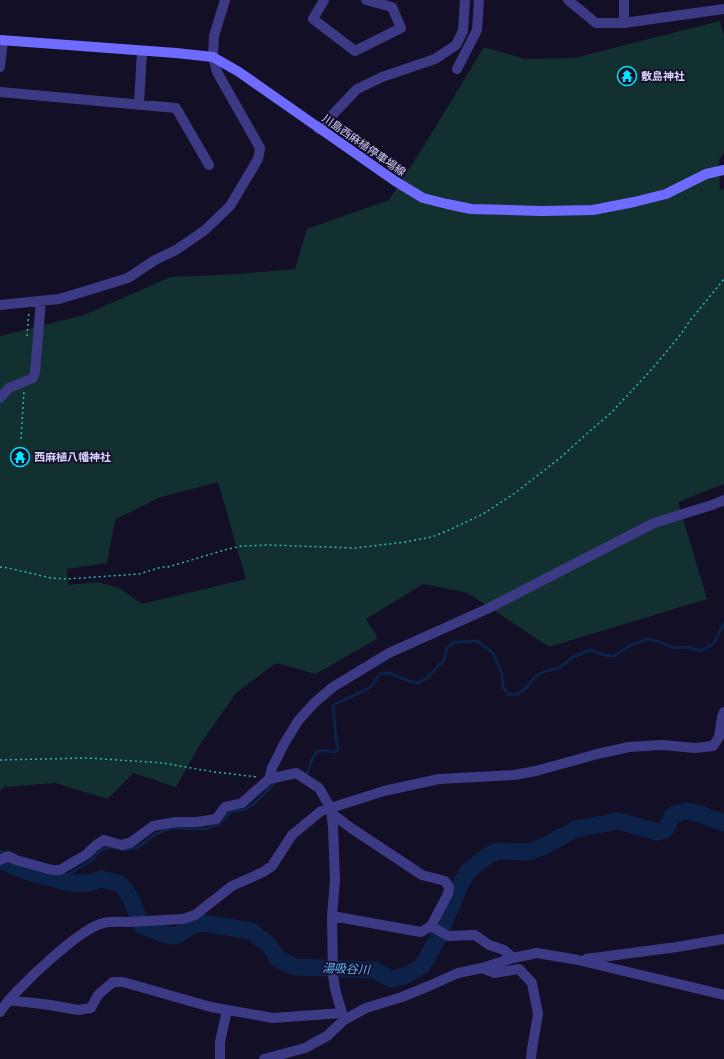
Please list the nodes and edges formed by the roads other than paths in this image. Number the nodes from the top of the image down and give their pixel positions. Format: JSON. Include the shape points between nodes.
{"nodes":[{"id":1,"x":225,"y":0,"type":"edge"},
{"id":2,"x":324,"y":0,"type":"edge"},
{"id":3,"x":366,"y":0,"type":"edge"},
{"id":4,"x":465,"y":0,"type":"edge"},
{"id":5,"x":479,"y":0,"type":"edge"},
{"id":6,"x":568,"y":0,"type":"edge"},
{"id":7,"x":624,"y":0,"type":"edge"},
{"id":8,"x":724,"y":8,"type":"edge"},
{"id":9,"x":624,"y":24,"type":"junction"},
{"id":10,"x":477,"y":30,"type":"junction"},
{"id":11,"x":463,"y":31,"type":"junction"},
{"id":12,"x":1,"y":40,"type":"edge"},
{"id":13,"x":142,"y":51,"type":"junction"},
{"id":14,"x":213,"y":57,"type":"junction"},
{"id":15,"x":0,"y":67,"type":"edge"},
{"id":16,"x":457,"y":69,"type":"dead end"},
{"id":17,"x":0,"y":92,"type":"edge"},
{"id":18,"x":139,"y":104,"type":"junction"},
{"id":19,"x":319,"y":129,"type":"junction"},
{"id":20,"x":208,"y":165,"type":"dead end"},
{"id":21,"x":724,"y":170,"type":"edge"},
{"id":22,"x":41,"y":301,"type":"junction"},
{"id":23,"x":0,"y":305,"type":"edge"},
{"id":24,"x":0,"y":398,"type":"edge"},
{"id":25,"x":724,"y":500,"type":"edge"},
{"id":26,"x":724,"y":712,"type":"edge"},
{"id":27,"x":269,"y":779,"type":"junction"},
{"id":28,"x":331,"y":811,"type":"junction"},
{"id":29,"x":4,"y":858,"type":"edge"},
{"id":30,"x":332,"y":916,"type":"junction"},
{"id":31,"x":434,"y":927,"type":"junction"},
{"id":32,"x":724,"y":939,"type":"edge"},
{"id":33,"x":513,"y":958,"type":"junction"},
{"id":34,"x":578,"y":960,"type":"junction"},
{"id":35,"x":482,"y":968,"type":"junction"},
{"id":36,"x":724,"y":995,"type":"edge"},
{"id":37,"x":9,"y":1000,"type":"junction"},
{"id":38,"x":227,"y":1010,"type":"junction"},
{"id":39,"x":0,"y":1012,"type":"edge"},
{"id":40,"x":343,"y":1016,"type":"junction"},
{"id":41,"x":220,"y":1059,"type":"edge"},
{"id":42,"x":264,"y":1059,"type":"edge"},
{"id":43,"x":531,"y":1059,"type":"edge"}],
"edges":[{"from":1,"to":14,"type":"street","via":[[214,36]]},
{"from":2,"to":3,"type":"street","via":[[313,18],[355,51],[401,28],[392,7]]},
{"from":4,"to":11,"type":"street"},
{"from":5,"to":10,"type":"street"},
{"from":6,"to":9,"type":"street","via":[[596,23]]},
{"from":7,"to":9,"type":"street"},
{"from":8,"to":9,"type":"street"},
{"from":10,"to":11,"type":"street"},
{"from":10,"to":16,"type":"street"},
{"from":11,"to":19,"type":"street","via":[[456,45],[435,59],[382,77],[357,89]]},
{"from":12,"to":13,"type":"main road","name":"川島西麻植停車場線"},
{"from":12,"to":15,"type":"street"},
{"from":13,"to":14,"type":"main road","name":"川島西麻植停車場線"},
{"from":13,"to":18,"type":"street"},
{"from":14,"to":19,"type":"main road","name":"川島西麻植停車場線","via":[[239,72]]},
{"from":14,"to":22,"type":"street","via":[[216,72],[260,148],[258,159],[230,206],[206,230],[128,278],[60,299]]},
{"from":17,"to":18,"type":"street"},
{"from":18,"to":20,"type":"street","via":[[176,108]]},
{"from":19,"to":21,"type":"main road","name":"川島西麻植停車場線","via":[[413,193],[441,203],[471,209],[594,210],[666,194],[706,174]]},
{"from":22,"to":23,"type":"street"},
{"from":22,"to":24,"type":"street","via":[[33,378],[9,388]]},
{"from":25,"to":27,"type":"street","via":[[654,523],[487,609],[389,653],[314,702],[284,744]]},
{"from":26,"to":28,"type":"street","via":[[719,737],[713,746],[629,747],[514,775],[440,779],[384,791]]},
{"from":27,"to":28,"type":"street","via":[[296,773],[320,788]]},
{"from":27,"to":29,"type":"street","via":[[242,803],[225,807],[216,819],[153,826],[130,843],[121,845],[104,840],[60,870]]},
{"from":28,"to":30,"type":"street","via":[[335,880]]},
{"from":28,"to":31,"type":"street","via":[[351,828],[422,875],[445,881],[449,887],[448,894]]},
{"from":28,"to":37,"type":"street","via":[[321,811],[292,835],[272,866],[232,886],[195,915],[183,919],[103,923],[88,929],[36,973]]},
{"from":30,"to":31,"type":"street","via":[[421,932]]},
{"from":30,"to":40,"type":"street","via":[[333,970]]},
{"from":31,"to":33,"type":"street","via":[[448,936],[475,935],[489,945],[504,950]]},
{"from":32,"to":34,"type":"street"},
{"from":33,"to":34,"type":"street","via":[[537,953]]},
{"from":33,"to":35,"type":"street"},
{"from":34,"to":36,"type":"street"},
{"from":35,"to":40,"type":"street","via":[[458,973],[402,997]]},
{"from":35,"to":43,"type":"street","via":[[494,972],[519,969],[532,982],[538,1014]]},
{"from":37,"to":38,"type":"street","via":[[78,1010],[91,1008],[98,995],[112,982],[123,982]]},
{"from":37,"to":39,"type":"street"},
{"from":38,"to":40,"type":"street","via":[[273,1018]]},
{"from":38,"to":41,"type":"street","via":[[220,1042]]},
{"from":40,"to":42,"type":"street","via":[[327,1036],[305,1048]]}]}
